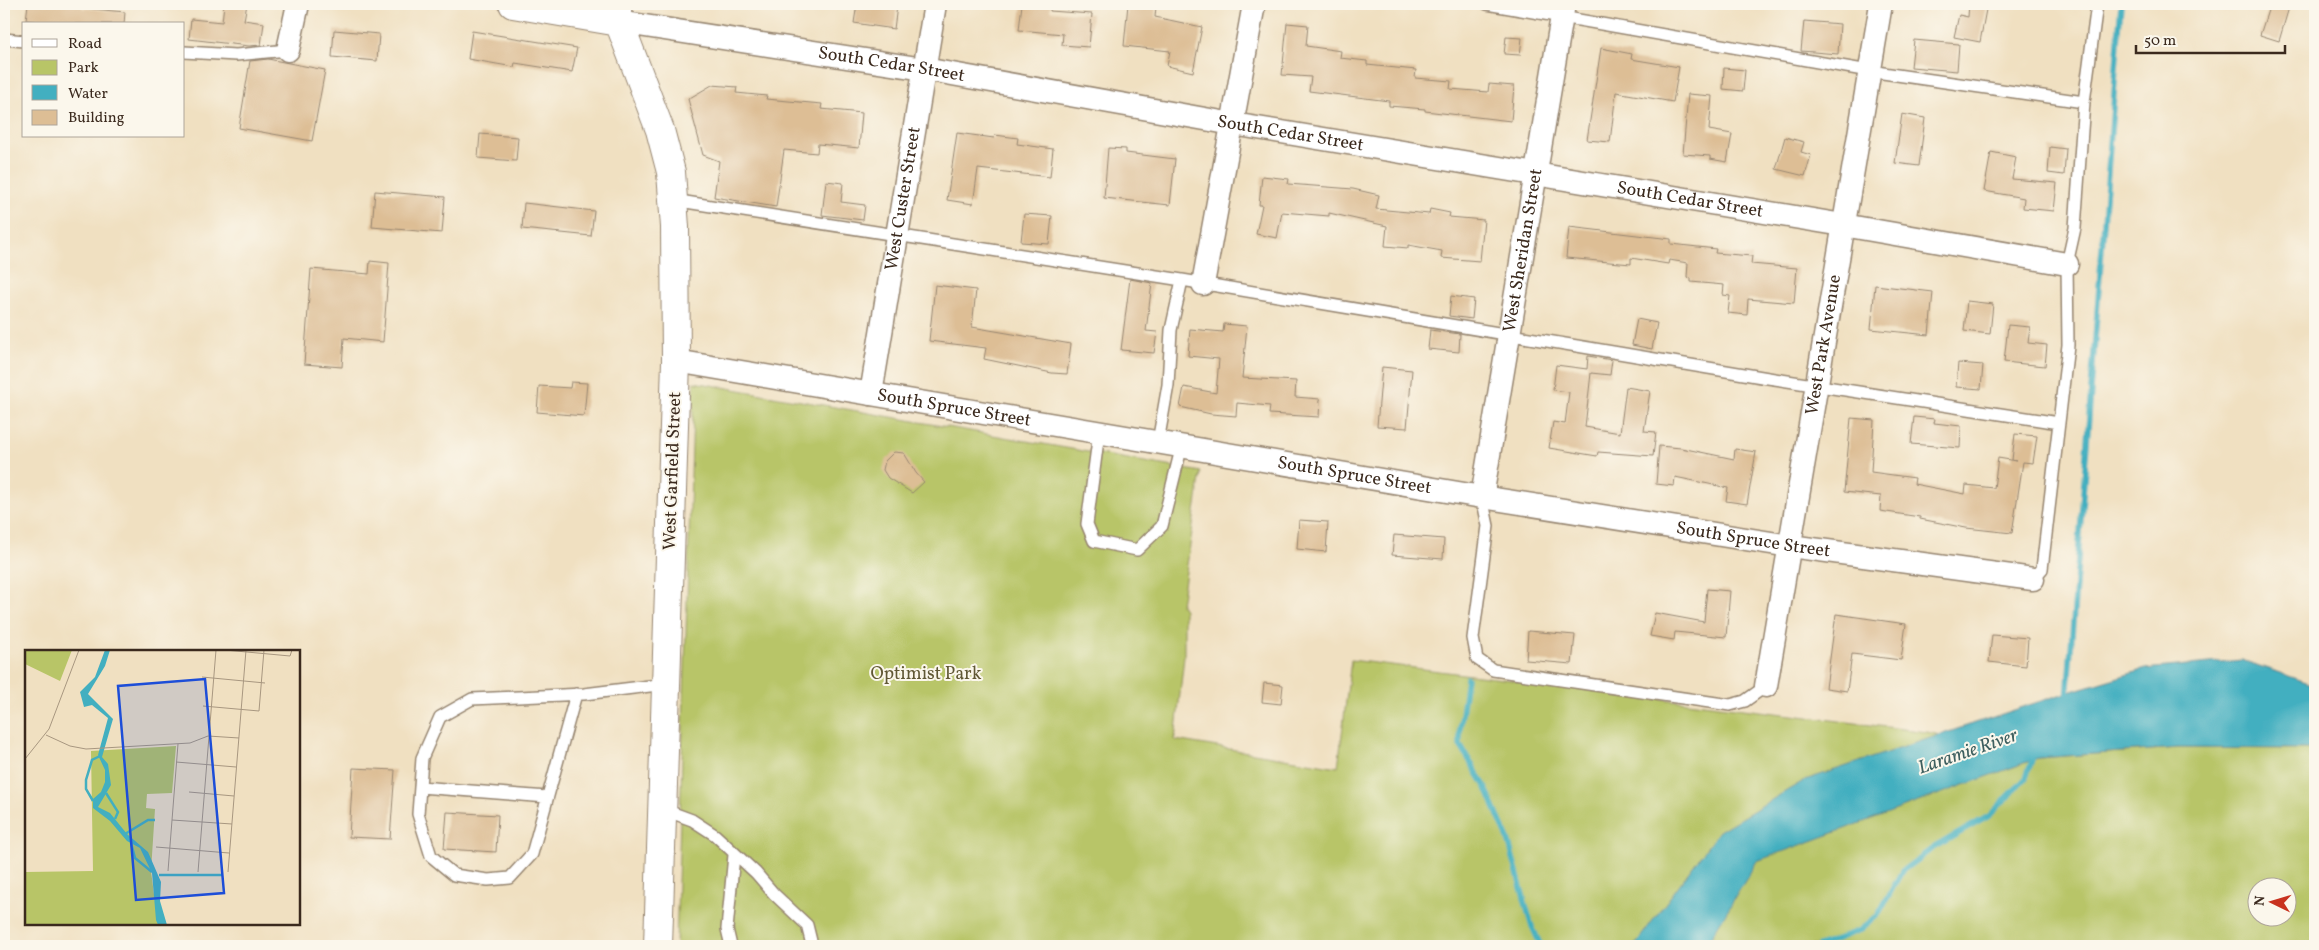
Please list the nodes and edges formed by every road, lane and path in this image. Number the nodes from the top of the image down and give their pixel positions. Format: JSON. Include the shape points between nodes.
{"nodes":[{"id":1,"x":298,"y":4,"type":"edge"},
{"id":2,"x":513,"y":4,"type":"edge"},
{"id":3,"x":935,"y":4,"type":"edge"},
{"id":4,"x":1254,"y":4,"type":"edge"},
{"id":5,"x":1487,"y":4,"type":"edge"},
{"id":6,"x":1881,"y":4,"type":"edge"},
{"id":7,"x":2097,"y":4,"type":"edge"},
{"id":8,"x":1563,"y":10,"type":"edge"},
{"id":9,"x":621,"y":13,"type":"edge"},
{"id":10,"x":4,"y":39,"type":"edge"},
{"id":11,"x":22,"y":41,"type":"edge"},
{"id":12,"x":288,"y":50,"type":"joint"},
{"id":13,"x":185,"y":52,"type":"edge"},
{"id":14,"x":924,"y":69,"type":"junction"},
{"id":15,"x":1870,"y":71,"type":"junction"},
{"id":16,"x":2084,"y":102,"type":"junction"},
{"id":17,"x":1233,"y":124,"type":"junction"},
{"id":18,"x":1536,"y":173,"type":"junction"},
{"id":19,"x":673,"y":200,"type":"junction"},
{"id":20,"x":1843,"y":225,"type":"junction"},
{"id":21,"x":897,"y":235,"type":"junction"},
{"id":22,"x":2067,"y":264,"type":"junction"},
{"id":23,"x":1192,"y":282,"type":"junction"},
{"id":24,"x":1509,"y":336,"type":"junction"},
{"id":25,"x":676,"y":361,"type":"junction"},
{"id":26,"x":1817,"y":386,"type":"junction"},
{"id":27,"x":871,"y":394,"type":"junction"},
{"id":28,"x":2059,"y":423,"type":"junction"},
{"id":29,"x":1099,"y":432,"type":"junction"},
{"id":30,"x":1158,"y":442,"type":"junction"},
{"id":31,"x":1182,"y":445,"type":"junction"},
{"id":32,"x":1482,"y":497,"type":"junction"},
{"id":33,"x":1790,"y":546,"type":"junction"},
{"id":34,"x":2034,"y":579,"type":"joint"},
{"id":35,"x":666,"y":684,"type":"junction"},
{"id":36,"x":1766,"y":686,"type":"joint"},
{"id":37,"x":576,"y":694,"type":"junction"},
{"id":38,"x":420,"y":787,"type":"junction"},
{"id":39,"x":547,"y":797,"type":"junction"},
{"id":40,"x":662,"y":809,"type":"junction"},
{"id":41,"x":734,"y":854,"type":"junction"},
{"id":42,"x":658,"y":946,"type":"edge"},
{"id":43,"x":731,"y":946,"type":"edge"},
{"id":44,"x":810,"y":946,"type":"edge"}],
"edges":[{"from":1,"to":12,"type":"street"},
{"from":2,"to":9,"type":"street","name":"South Cedar Street"},
{"from":3,"to":14,"type":"street","name":"West Custer Street"},
{"from":4,"to":17,"type":"street"},
{"from":5,"to":8,"type":"lane"},
{"from":6,"to":15,"type":"street","name":"West Park Avenue"},
{"from":7,"to":16,"type":"lane"},
{"from":8,"to":15,"type":"lane"},
{"from":8,"to":18,"type":"street","name":"West Sheridan Street"},
{"from":9,"to":14,"type":"street","name":"South Cedar Street"},
{"from":9,"to":19,"type":"street","name":"West Garfield Street","via":[[660,130]]},
{"from":10,"to":11,"type":"lane"},
{"from":12,"to":13,"type":"lane","via":[[236,55]]},
{"from":14,"to":17,"type":"street","name":"South Cedar Street"},
{"from":14,"to":21,"type":"street","name":"West Custer Street"},
{"from":15,"to":16,"type":"lane"},
{"from":15,"to":20,"type":"street","name":"West Park Avenue"},
{"from":16,"to":22,"type":"lane","via":[[2075,228]]},
{"from":17,"to":18,"type":"street","name":"South Cedar Street"},
{"from":17,"to":23,"type":"street"},
{"from":18,"to":20,"type":"street","name":"South Cedar Street"},
{"from":18,"to":24,"type":"street","name":"West Sheridan Street"},
{"from":19,"to":21,"type":"lane"},
{"from":19,"to":25,"type":"street","name":"West Garfield Street"},
{"from":20,"to":22,"type":"street","name":"South Cedar Street"},
{"from":20,"to":26,"type":"street","name":"West Park Avenue"},
{"from":21,"to":23,"type":"lane"},
{"from":21,"to":27,"type":"street","name":"West Custer Street"},
{"from":22,"to":28,"type":"lane","via":[[2068,345]]},
{"from":23,"to":24,"type":"lane"},
{"from":23,"to":30,"type":"lane","via":[[1172,330],[1168,385]]},
{"from":24,"to":26,"type":"lane"},
{"from":24,"to":32,"type":"street","name":"West Sheridan Street"},
{"from":25,"to":27,"type":"street","name":"South Spruce Street"},
{"from":25,"to":35,"type":"street","name":"West Garfield Street"},
{"from":26,"to":28,"type":"lane"},
{"from":26,"to":33,"type":"street","name":"West Park Avenue"},
{"from":27,"to":29,"type":"street","name":"South Spruce Street"},
{"from":28,"to":34,"type":"lane","via":[[2042,569]]},
{"from":29,"to":30,"type":"street","name":"South Spruce Street"},
{"from":29,"to":31,"type":"lane","via":[[1087,524],[1094,541],[1116,547],[1137,550],[1162,526]]},
{"from":30,"to":31,"type":"street","name":"South Spruce Street"},
{"from":31,"to":32,"type":"street","name":"South Spruce Street"},
{"from":32,"to":33,"type":"street","name":"South Spruce Street"},
{"from":32,"to":36,"type":"lane","via":[[1488,526],[1473,638],[1477,659],[1493,670],[1730,705],[1746,701]]},
{"from":33,"to":34,"type":"street","name":"South Spruce Street"},
{"from":33,"to":36,"type":"street","name":"West Park Avenue"},
{"from":35,"to":37,"type":"lane"},
{"from":35,"to":40,"type":"street","name":"West Garfield Street"},
{"from":37,"to":38,"type":"lane","via":[[472,699],[440,717],[422,758]]},
{"from":37,"to":39,"type":"lane"},
{"from":38,"to":39,"type":"lane"},
{"from":38,"to":39,"type":"lane","via":[[418,814],[431,856],[454,875],[488,880],[510,878],[532,854]]},
{"from":40,"to":41,"type":"lane","via":[[692,820],[715,835]]},
{"from":40,"to":42,"type":"street","name":"West Garfield Street"},
{"from":41,"to":43,"type":"lane","via":[[727,929]]},
{"from":41,"to":44,"type":"lane","via":[[806,925]]}]}
